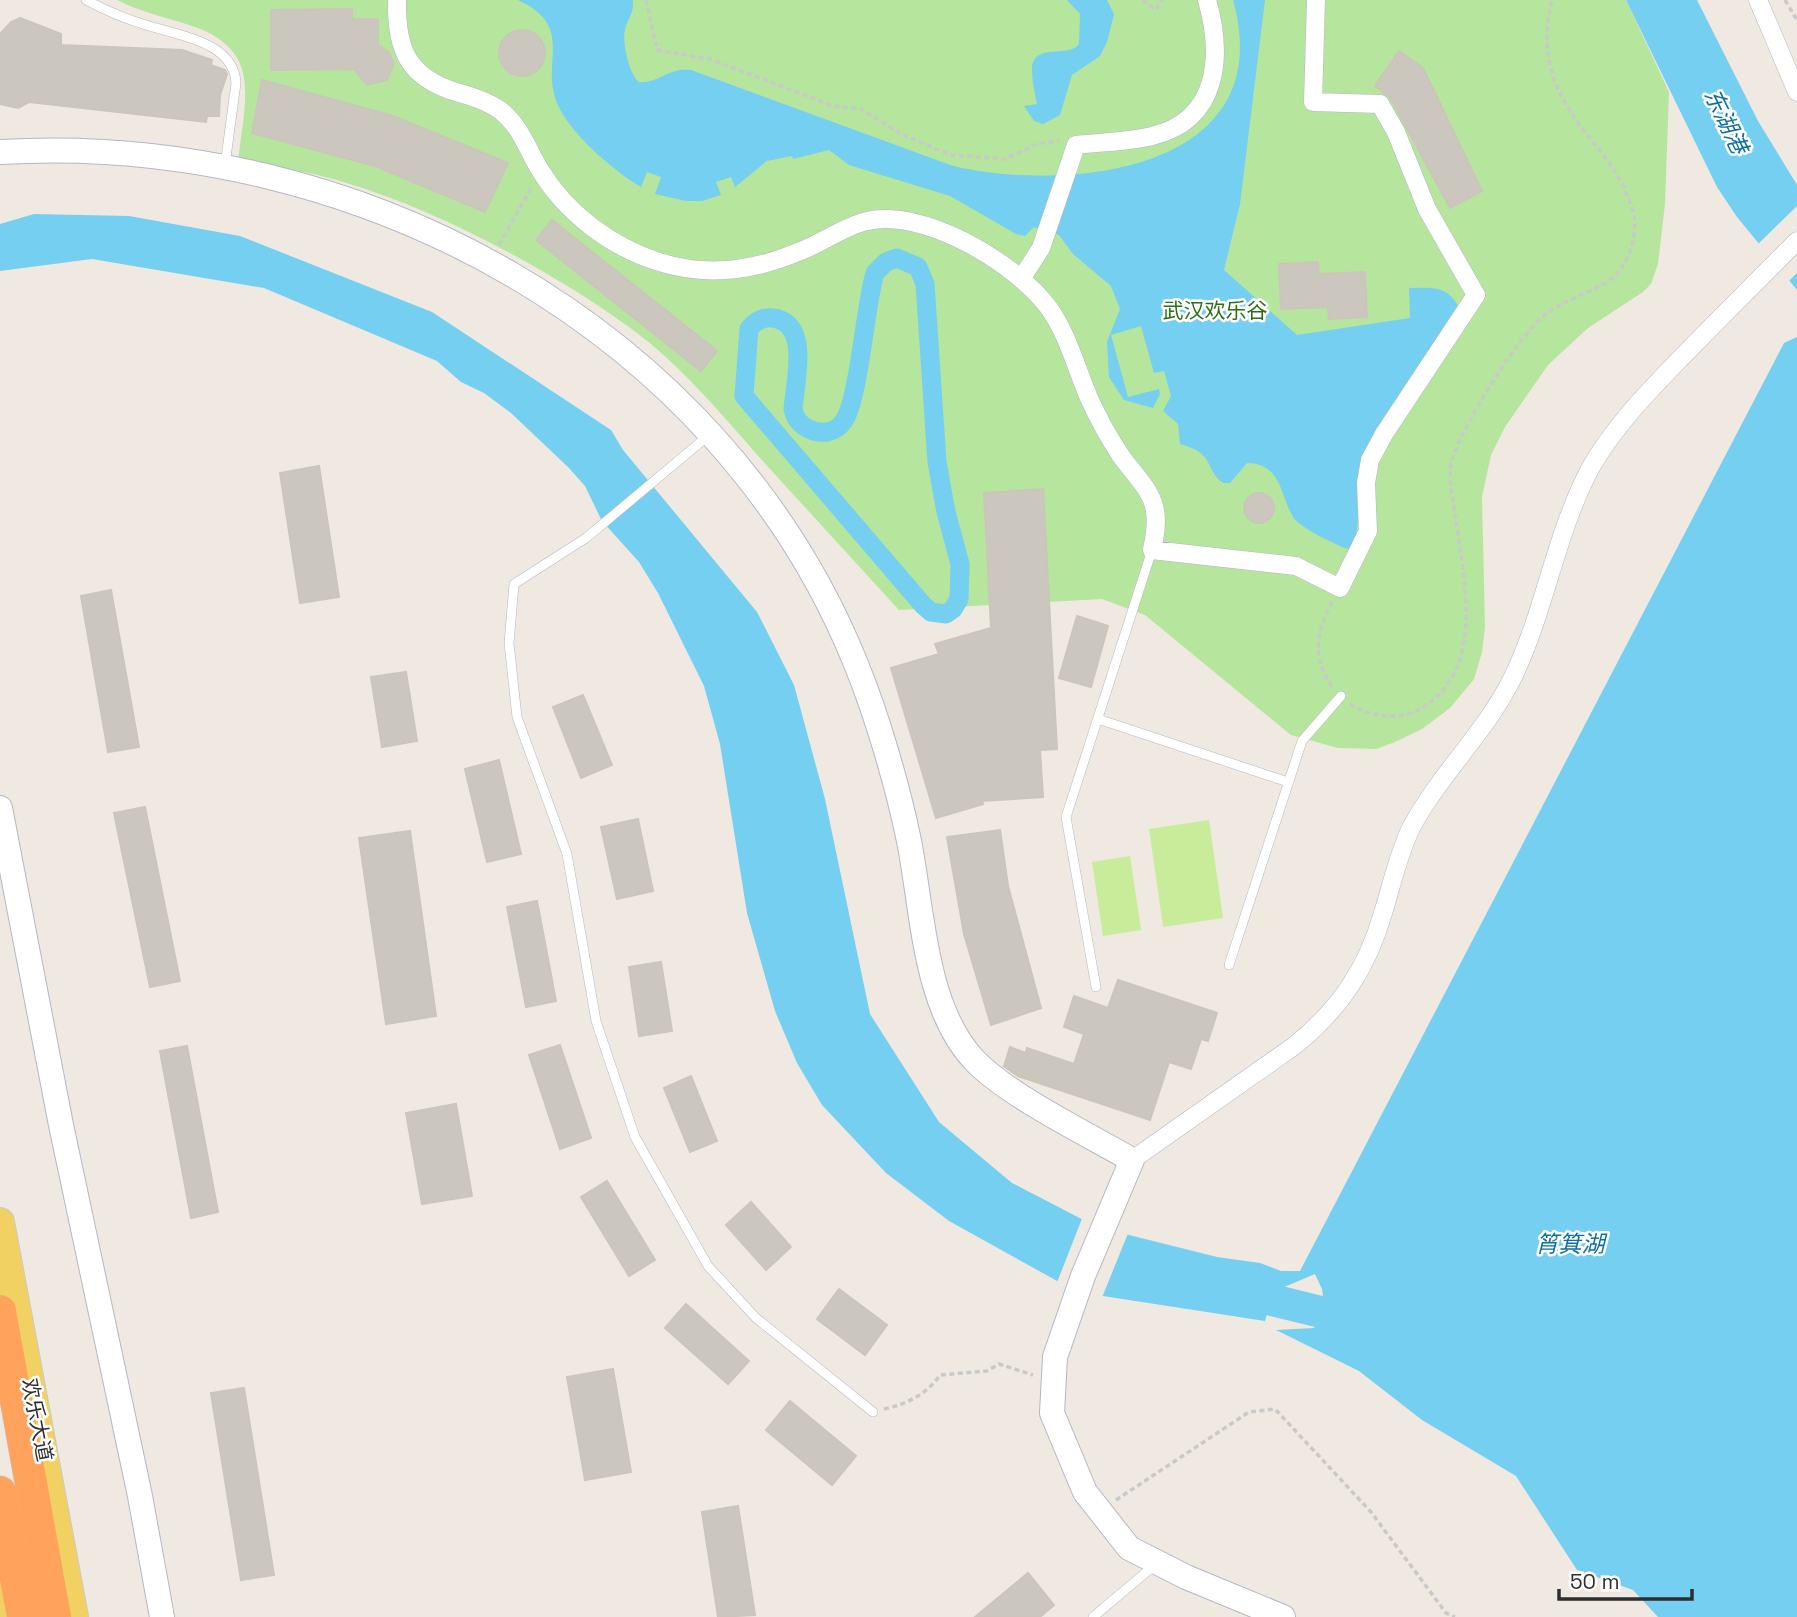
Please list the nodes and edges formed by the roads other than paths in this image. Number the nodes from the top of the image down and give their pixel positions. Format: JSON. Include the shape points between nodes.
{"nodes":[{"id":1,"x":86,"y":0,"type":"edge"},
{"id":2,"x":397,"y":0,"type":"edge"},
{"id":3,"x":1208,"y":0,"type":"edge"},
{"id":4,"x":1316,"y":0,"type":"edge"},
{"id":5,"x":1758,"y":0,"type":"edge"},
{"id":6,"x":1797,"y":92,"type":"edge"},
{"id":7,"x":0,"y":152,"type":"edge"},
{"id":8,"x":225,"y":165,"type":"junction"},
{"id":9,"x":1797,"y":241,"type":"edge"},
{"id":10,"x":1021,"y":279,"type":"junction"},
{"id":11,"x":710,"y":434,"type":"junction"},
{"id":12,"x":1152,"y":550,"type":"junction"},
{"id":13,"x":1341,"y":696,"type":"road end"},
{"id":14,"x":1098,"y":719,"type":"junction"},
{"id":15,"x":1288,"y":782,"type":"junction"},
{"id":16,"x":0,"y":808,"type":"edge"},
{"id":17,"x":1229,"y":965,"type":"dead end"},
{"id":18,"x":1096,"y":987,"type":"dead end"},
{"id":19,"x":1132,"y":1160,"type":"junction"},
{"id":20,"x":0,"y":1222,"type":"edge"},
{"id":21,"x":0,"y":1311,"type":"edge"},
{"id":22,"x":873,"y":1412,"type":"road end"},
{"id":23,"x":0,"y":1492,"type":"edge"},
{"id":24,"x":0,"y":1541,"type":"edge"},
{"id":25,"x":1157,"y":1563,"type":"junction"},
{"id":26,"x":0,"y":1587,"type":"edge"},
{"id":27,"x":6,"y":1617,"type":"edge"},
{"id":28,"x":22,"y":1617,"type":"edge"},
{"id":29,"x":55,"y":1617,"type":"edge"},
{"id":30,"x":74,"y":1617,"type":"edge"},
{"id":31,"x":162,"y":1617,"type":"edge"},
{"id":32,"x":1093,"y":1617,"type":"edge"},
{"id":33,"x":1283,"y":1617,"type":"edge"}],
"edges":[{"from":1,"to":8,"type":"lane","via":[[128,19],[198,40],[228,62],[236,83]]},
{"from":2,"to":10,"type":"street","via":[[400,40],[417,71],[432,83],[500,110],[521,133],[541,171],[569,208],[643,257],[712,272],[773,261],[854,225],[888,219],[960,239]]},
{"from":3,"to":10,"type":"street","via":[[1217,60],[1208,90],[1189,118],[1166,132],[1074,151],[1036,259]]},
{"from":4,"to":12,"type":"street","via":[[1313,102],[1380,104],[1427,209],[1476,295],[1370,460],[1368,531],[1340,588],[1296,566]]},
{"from":5,"to":6,"type":"street"},
{"from":7,"to":8,"type":"street","via":[[117,152]]},
{"from":8,"to":11,"type":"street","via":[[371,206],[491,260],[623,350]]},
{"from":9,"to":19,"type":"street","via":[[1619,425],[1590,469],[1520,662],[1500,701],[1427,799],[1411,828],[1373,944],[1349,991],[1318,1027],[1294,1046]]},
{"from":10,"to":12,"type":"street","via":[[1055,318],[1100,421],[1150,496],[1155,519]]},
{"from":11,"to":19,"type":"street","via":[[802,553],[859,670],[900,804],[936,989],[952,1030],[973,1060],[999,1081]]},
{"from":11,"to":22,"type":"lane","via":[[586,538],[514,584],[509,643],[517,717],[567,854],[600,1034],[635,1137],[708,1266],[756,1318]]},
{"from":12,"to":14,"type":"lane"},
{"from":13,"to":15,"type":"lane","via":[[1302,741]]},
{"from":14,"to":15,"type":"lane"},
{"from":14,"to":18,"type":"lane","via":[[1066,817]]},
{"from":15,"to":17,"type":"lane"},
{"from":16,"to":31,"type":"street"},
{"from":19,"to":25,"type":"street","via":[[1055,1357],[1052,1413],[1085,1492],[1129,1548]]},
{"from":20,"to":30,"type":"main road","name":"欢乐大道"},
{"from":21,"to":29,"type":"highway","name":"欢乐大道"},
{"from":23,"to":28,"type":"highway"},
{"from":24,"to":28,"type":"highway"},
{"from":25,"to":32,"type":"lane"},
{"from":25,"to":33,"type":"street"},
{"from":26,"to":27,"type":"main road"}]}
